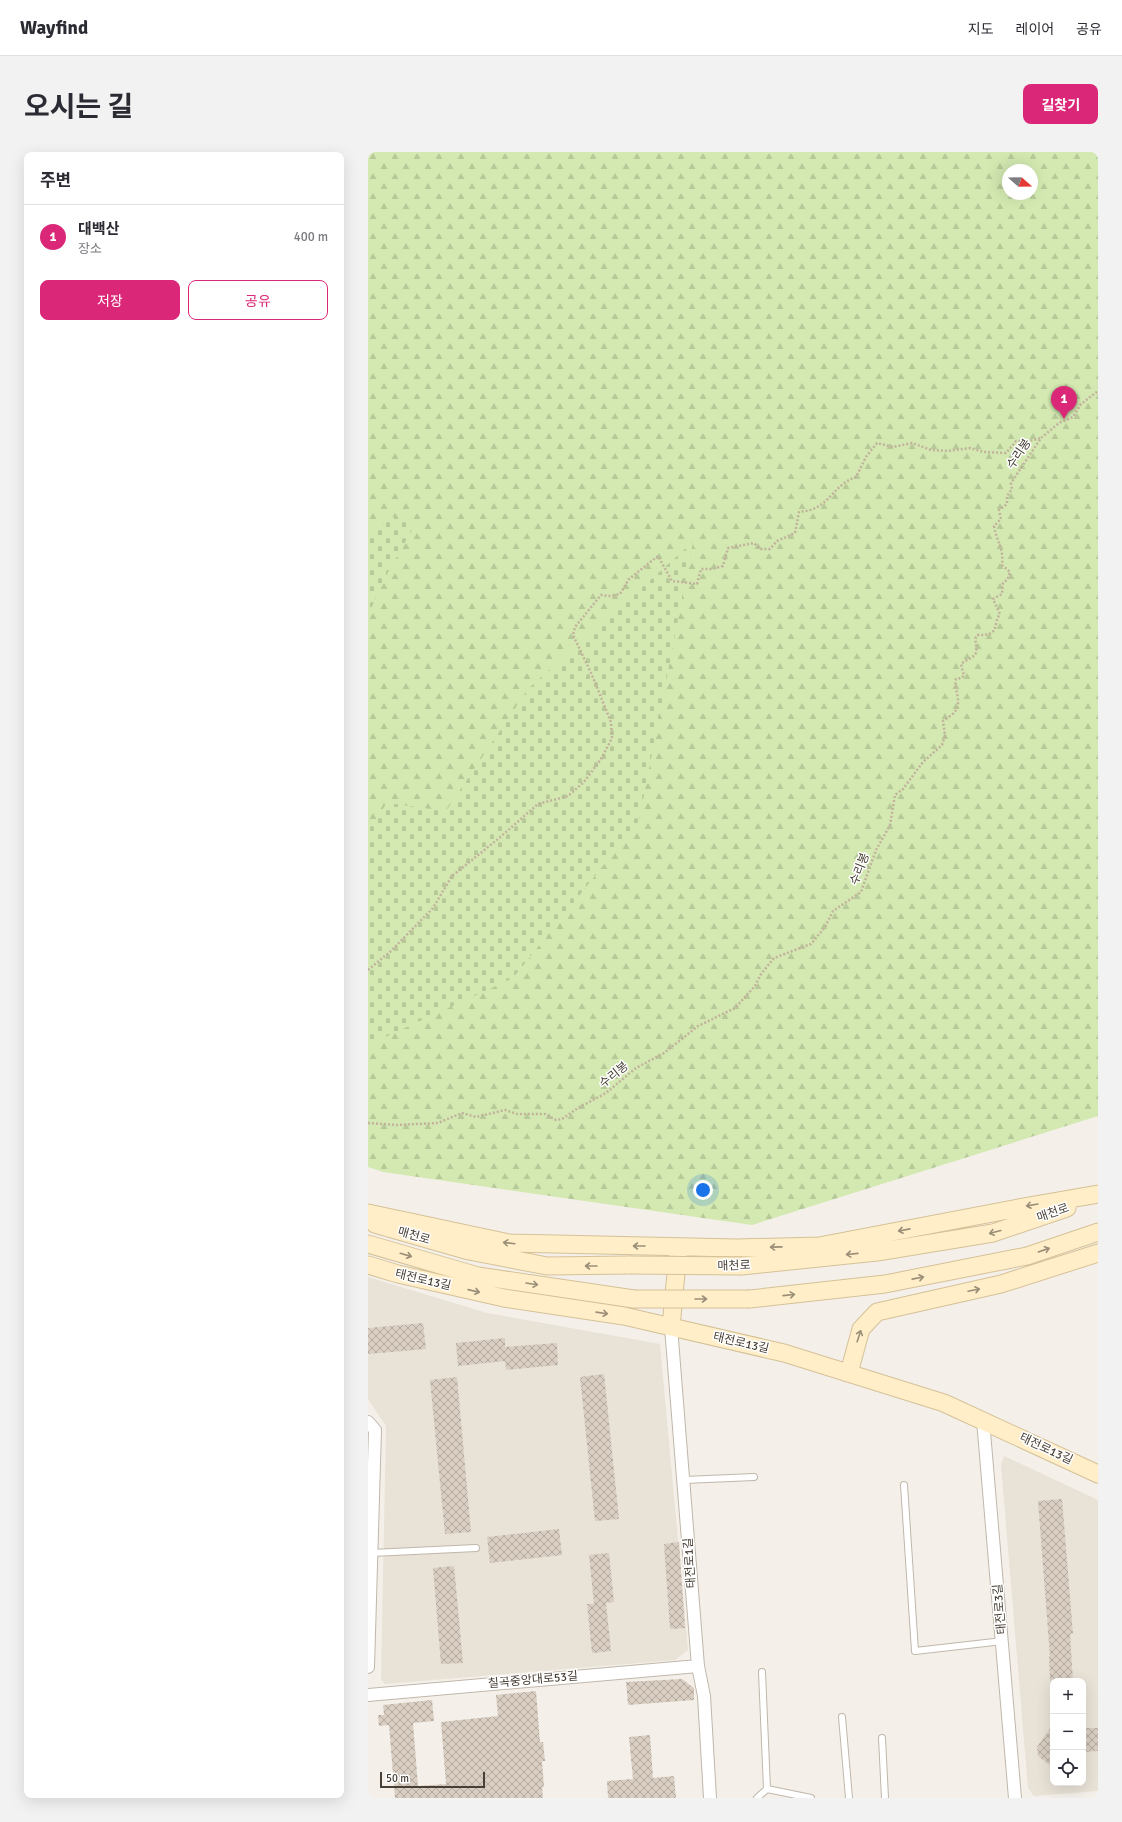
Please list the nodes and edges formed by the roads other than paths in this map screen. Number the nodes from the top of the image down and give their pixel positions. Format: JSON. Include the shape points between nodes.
{"nodes":[{"id":1,"x":1098,"y":1194,"type":"edge"},
{"id":2,"x":1098,"y":1197,"type":"edge"},
{"id":3,"x":368,"y":1213,"type":"edge"},
{"id":4,"x":368,"y":1222,"type":"edge"},
{"id":5,"x":1098,"y":1232,"type":"edge"},
{"id":6,"x":368,"y":1244,"type":"edge"},
{"id":7,"x":678,"y":1246,"type":"junction"},
{"id":8,"x":1098,"y":1253,"type":"edge"},
{"id":9,"x":368,"y":1265,"type":"edge"},
{"id":10,"x":671,"y":1327,"type":"junction"},
{"id":11,"x":846,"y":1372,"type":"junction"},
{"id":12,"x":983,"y":1420,"type":"junction"},
{"id":13,"x":368,"y":1422,"type":"edge"},
{"id":14,"x":1098,"y":1474,"type":"edge"},
{"id":15,"x":754,"y":1477,"type":"dead end"},
{"id":16,"x":684,"y":1480,"type":"junction"},
{"id":17,"x":904,"y":1484,"type":"dead end"},
{"id":18,"x":371,"y":1495,"type":"edge"},
{"id":19,"x":476,"y":1548,"type":"dead end"},
{"id":20,"x":372,"y":1553,"type":"junction"},
{"id":21,"x":1003,"y":1641,"type":"junction"},
{"id":22,"x":368,"y":1666,"type":"edge"},
{"id":23,"x":698,"y":1666,"type":"junction"},
{"id":24,"x":762,"y":1672,"type":"dead end"},
{"id":25,"x":368,"y":1695,"type":"edge"},
{"id":26,"x":842,"y":1717,"type":"dead end"},
{"id":27,"x":882,"y":1738,"type":"dead end"},
{"id":28,"x":767,"y":1789,"type":"junction"},
{"id":29,"x":710,"y":1798,"type":"edge"},
{"id":30,"x":757,"y":1798,"type":"edge"},
{"id":31,"x":811,"y":1798,"type":"edge"},
{"id":32,"x":849,"y":1798,"type":"edge"},
{"id":33,"x":885,"y":1798,"type":"edge"},
{"id":34,"x":1015,"y":1798,"type":"edge"}],
"edges":[{"from":1,"to":7,"type":"main road","one_way":true,"via":[[819,1246]]},
{"from":2,"to":4,"type":"main road","name":"매천로","one_way":true,"bridge":true,"via":[[993,1233],[876,1252],[742,1266],[547,1266],[469,1251]]},
{"from":7,"to":3,"type":"main road","one_way":true,"via":[[509,1243]]},
{"from":6,"to":5,"type":"main road","name":"매천로","one_way":true,"bridge":true,"via":[[478,1276],[634,1299],[750,1299],[893,1283],[1026,1256]]},
{"from":7,"to":10,"type":"main road"},
{"from":11,"to":8,"type":"main road","one_way":true,"via":[[850,1369],[861,1329],[878,1312],[1001,1284]]},
{"from":9,"to":10,"type":"main road","name":"태전로13길","one_way":true,"via":[[504,1298],[624,1316]]},
{"from":10,"to":11,"type":"main road","name":"태전로13길","via":[[784,1353]]},
{"from":10,"to":16,"type":"street","name":"태전로1길"},
{"from":11,"to":12,"type":"main road","name":"태전로13길","via":[[944,1403]]},
{"from":12,"to":14,"type":"main road","name":"태전로13길"},
{"from":12,"to":21,"type":"street","name":"태전로3길"},
{"from":13,"to":18,"type":"street","via":[[374,1430]]},
{"from":15,"to":16,"type":"lane"},
{"from":16,"to":23,"type":"street","name":"태전로1길"},
{"from":17,"to":21,"type":"lane","via":[[915,1651]]},
{"from":18,"to":20,"type":"street"},
{"from":19,"to":20,"type":"lane"},
{"from":20,"to":22,"type":"street"},
{"from":21,"to":34,"type":"street","name":"태전로3길"},
{"from":23,"to":25,"type":"street","name":"칠곡중앙대로53길"},
{"from":23,"to":29,"type":"street","name":"태전로1길","via":[[704,1696]]},
{"from":24,"to":28,"type":"lane"},
{"from":26,"to":32,"type":"lane"},
{"from":27,"to":33,"type":"lane"},
{"from":28,"to":30,"type":"lane"},
{"from":28,"to":31,"type":"lane"}]}
